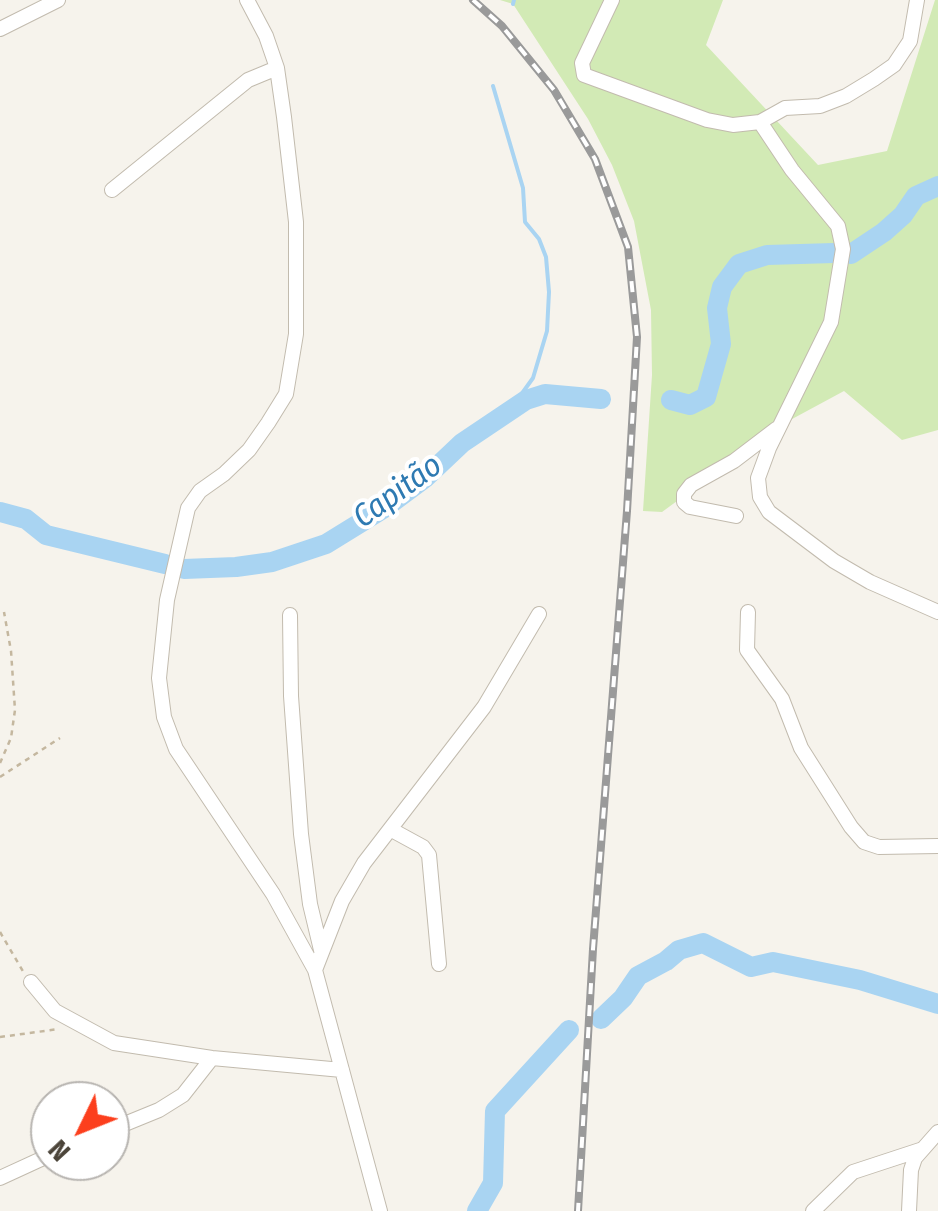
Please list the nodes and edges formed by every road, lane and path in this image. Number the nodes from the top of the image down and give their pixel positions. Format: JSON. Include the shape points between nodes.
{"nodes":[{"id":1,"x":58,"y":0,"type":"edge"},
{"id":2,"x":247,"y":0,"type":"edge"},
{"id":3,"x":612,"y":0,"type":"edge"},
{"id":4,"x":918,"y":0,"type":"edge"},
{"id":5,"x":0,"y":29,"type":"edge"},
{"id":6,"x":277,"y":68,"type":"junction"},
{"id":7,"x":760,"y":122,"type":"junction"},
{"id":8,"x":112,"y":190,"type":"dead end"},
{"id":9,"x":781,"y":425,"type":"junction"},
{"id":10,"x":736,"y":516,"type":"dead end"},
{"id":11,"x":4,"y":612,"type":"dead end"},
{"id":12,"x":748,"y":612,"type":"dead end"},
{"id":13,"x":938,"y":612,"type":"edge"},
{"id":14,"x":539,"y":614,"type":"dead end"},
{"id":15,"x":290,"y":615,"type":"dead end"},
{"id":16,"x":60,"y":738,"type":"dead end"},
{"id":17,"x":0,"y":763,"type":"edge"},
{"id":18,"x":0,"y":776,"type":"edge"},
{"id":19,"x":390,"y":829,"type":"junction"},
{"id":20,"x":938,"y":846,"type":"edge"},
{"id":21,"x":0,"y":932,"type":"edge"},
{"id":22,"x":321,"y":950,"type":"junction"},
{"id":23,"x":439,"y":964,"type":"dead end"},
{"id":24,"x":315,"y":970,"type":"junction"},
{"id":25,"x":30,"y":982,"type":"joint"},
{"id":26,"x":80,"y":1026,"type":"junction"},
{"id":27,"x":0,"y":1037,"type":"edge"},
{"id":28,"x":212,"y":1058,"type":"junction"},
{"id":29,"x":342,"y":1070,"type":"junction"},
{"id":30,"x":130,"y":1122,"type":"edge"},
{"id":31,"x":938,"y":1132,"type":"edge"},
{"id":32,"x":923,"y":1149,"type":"junction"},
{"id":33,"x":30,"y":1164,"type":"edge"},
{"id":34,"x":0,"y":1178,"type":"edge"},
{"id":35,"x":380,"y":1211,"type":"edge"},
{"id":36,"x":813,"y":1211,"type":"edge"},
{"id":37,"x":908,"y":1211,"type":"edge"}],
"edges":[{"from":1,"to":5,"type":"street"},
{"from":2,"to":6,"type":"street"},
{"from":3,"to":7,"type":"street","via":[[582,64],[584,75],[707,120]]},
{"from":4,"to":7,"type":"street","via":[[910,41],[894,64],[846,96],[785,108]]},
{"from":6,"to":8,"type":"street","via":[[248,80]]},
{"from":6,"to":24,"type":"street","via":[[296,222],[296,334],[286,394],[248,450],[188,508],[160,678],[176,750],[273,894]]},
{"from":7,"to":9,"type":"street","via":[[838,226],[844,249],[831,322]]},
{"from":9,"to":10,"type":"street","via":[[684,494],[690,507]]},
{"from":9,"to":13,"type":"street","via":[[758,478],[769,512],[870,582]]},
{"from":11,"to":17,"type":"path","via":[[14,710],[12,738]]},
{"from":12,"to":20,"type":"street","via":[[747,650],[782,699],[801,748],[851,827],[878,848]]},
{"from":14,"to":19,"type":"street","via":[[484,707]]},
{"from":15,"to":22,"type":"street","via":[[301,834]]},
{"from":16,"to":18,"type":"path"},
{"from":19,"to":22,"type":"street","via":[[342,901]]},
{"from":19,"to":23,"type":"street","via":[[429,856]]},
{"from":21,"to":25,"type":"path"},
{"from":22,"to":24,"type":"street"},
{"from":24,"to":29,"type":"street"},
{"from":25,"to":26,"type":"street","via":[[55,1011]]},
{"from":26,"to":27,"type":"path"},
{"from":26,"to":28,"type":"street","via":[[128,1046]]},
{"from":28,"to":29,"type":"street"},
{"from":28,"to":30,"type":"street","via":[[182,1095]]},
{"from":29,"to":35,"type":"street"},
{"from":31,"to":32,"type":"street"},
{"from":32,"to":36,"type":"street","via":[[853,1172]]},
{"from":32,"to":37,"type":"street","via":[[911,1170]]},
{"from":33,"to":34,"type":"street"}]}
